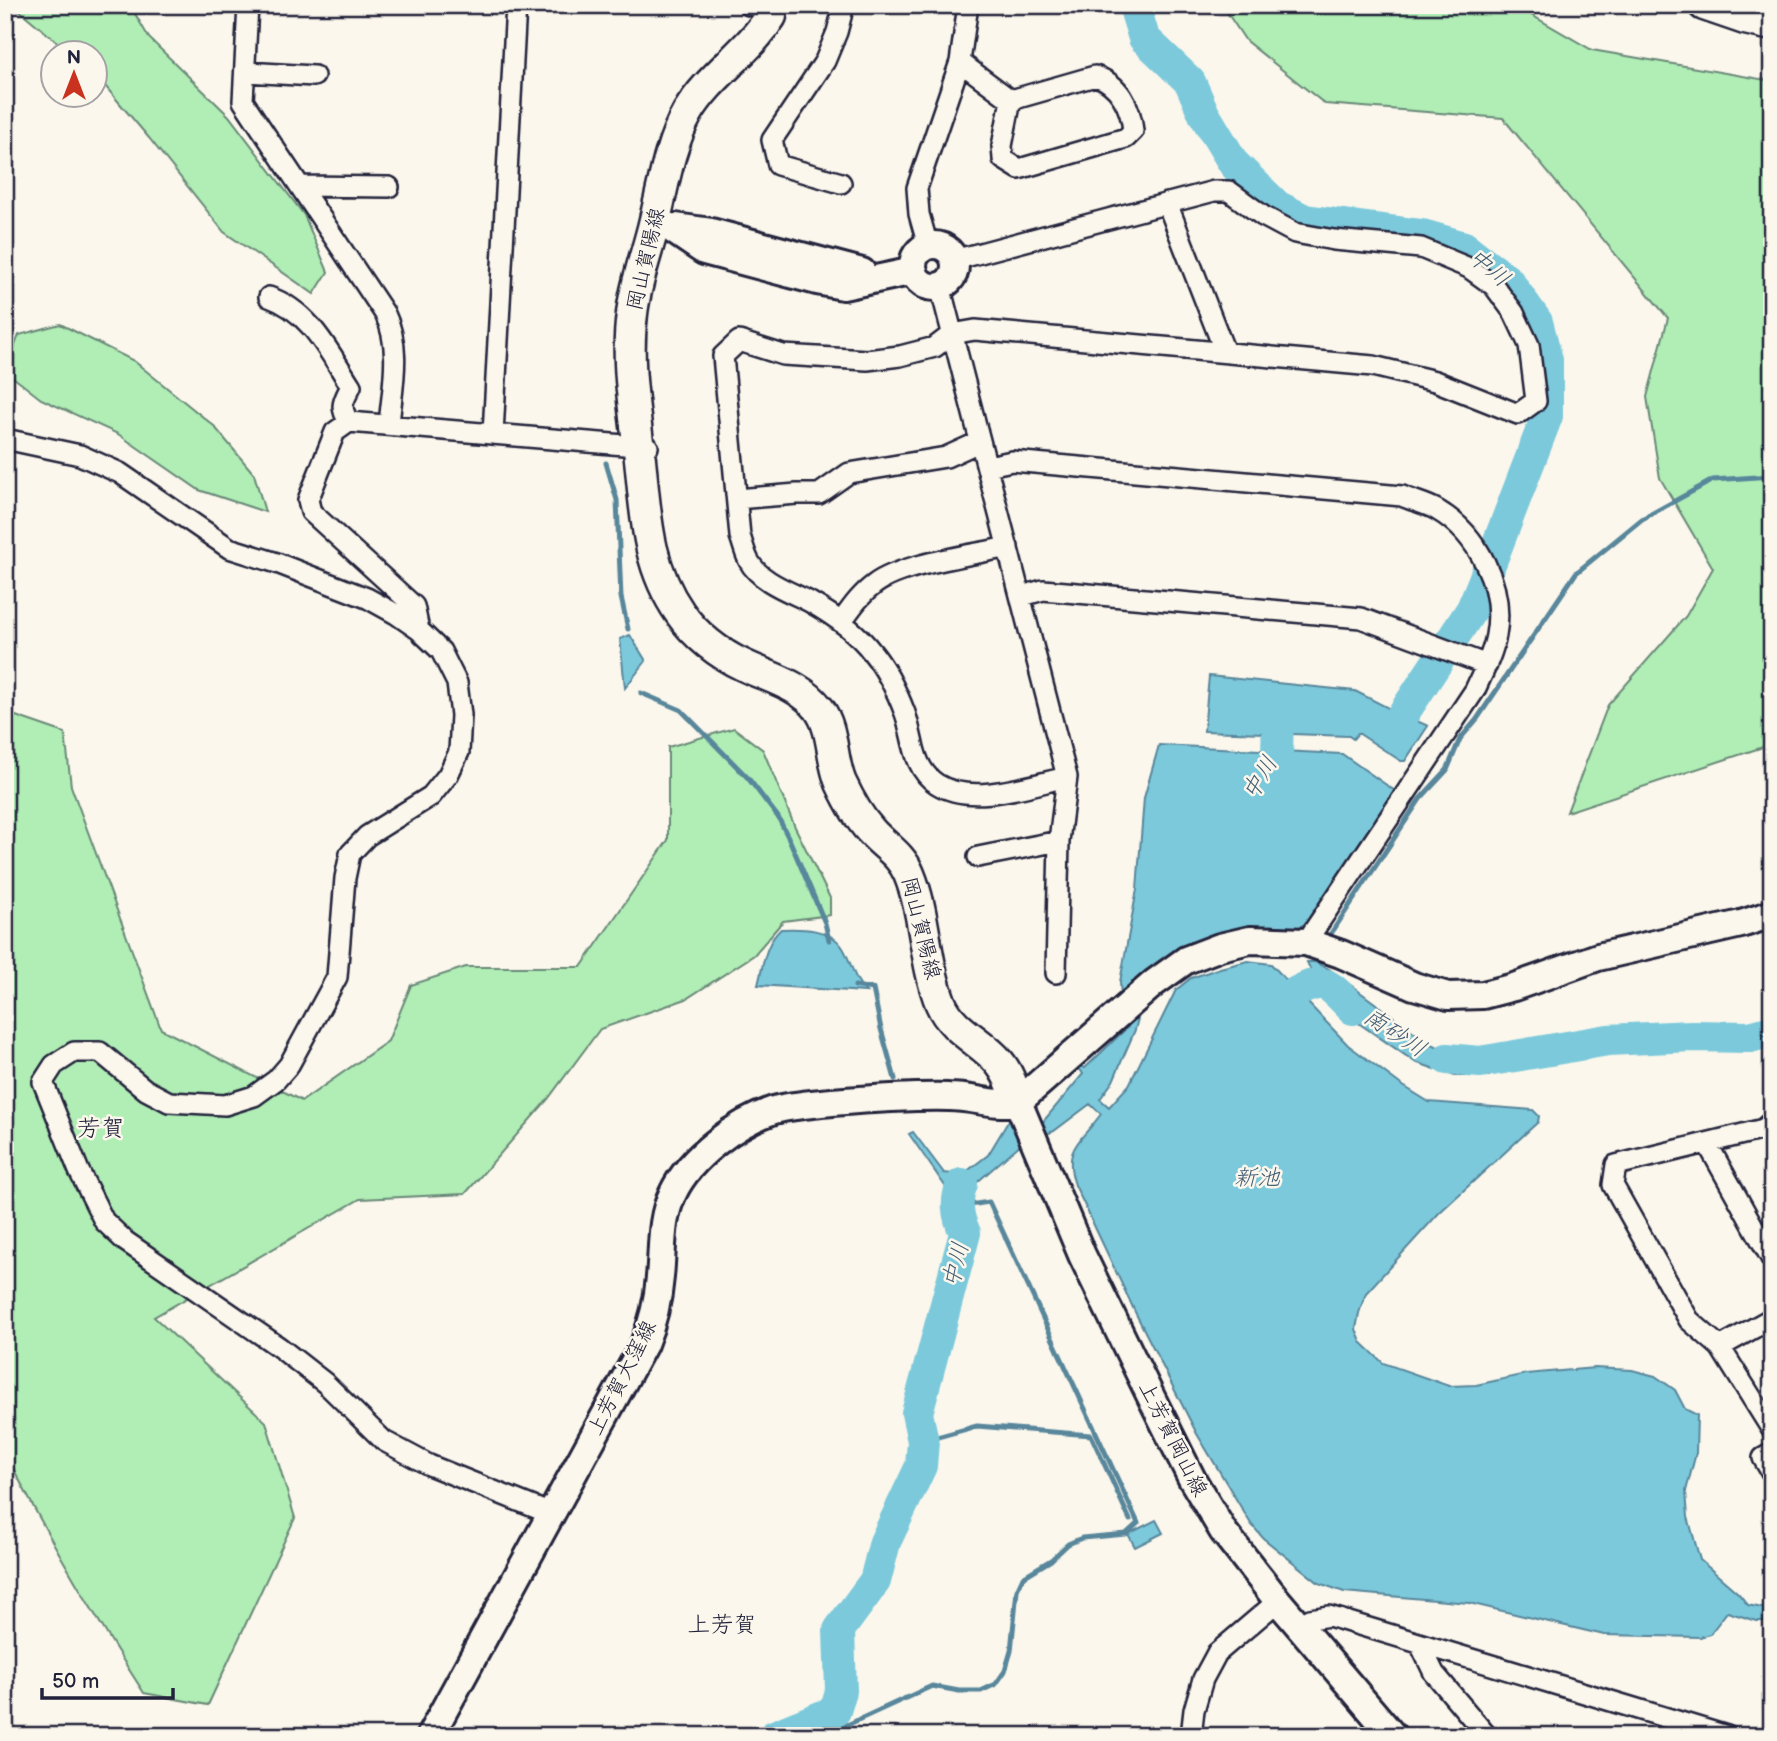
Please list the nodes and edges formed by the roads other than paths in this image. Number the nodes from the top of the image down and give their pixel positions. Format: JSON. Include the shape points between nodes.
{"nodes":[{"id":1,"x":248,"y":5,"type":"edge"},
{"id":2,"x":516,"y":5,"type":"edge"},
{"id":3,"x":844,"y":5,"type":"edge"},
{"id":4,"x":968,"y":5,"type":"edge"},
{"id":5,"x":1704,"y":5,"type":"edge"},
{"id":6,"x":767,"y":8,"type":"edge"},
{"id":7,"x":1772,"y":25,"type":"edge"},
{"id":8,"x":960,"y":62,"type":"junction"},
{"id":9,"x":244,"y":72,"type":"junction"},
{"id":10,"x":314,"y":76,"type":"dead end"},
{"id":11,"x":1011,"y":100,"type":"junction"},
{"id":12,"x":841,"y":183,"type":"dead end"},
{"id":13,"x":300,"y":186,"type":"junction"},
{"id":14,"x":389,"y":187,"type":"dead end"},
{"id":15,"x":1167,"y":203,"type":"junction"},
{"id":16,"x":661,"y":225,"type":"junction"},
{"id":17,"x":928,"y":246,"type":"junction"},
{"id":18,"x":954,"y":260,"type":"junction"},
{"id":19,"x":914,"y":271,"type":"junction"},
{"id":20,"x":940,"y":286,"type":"junction"},
{"id":21,"x":269,"y":297,"type":"dead end"},
{"id":22,"x":952,"y":334,"type":"junction"},
{"id":23,"x":1225,"y":352,"type":"junction"},
{"id":24,"x":349,"y":422,"type":"junction"},
{"id":25,"x":389,"y":425,"type":"junction"},
{"id":26,"x":493,"y":434,"type":"junction"},
{"id":27,"x":5,"y":439,"type":"edge"},
{"id":28,"x":979,"y":442,"type":"junction"},
{"id":29,"x":644,"y":447,"type":"junction"},
{"id":30,"x":988,"y":466,"type":"junction"},
{"id":31,"x":737,"y":499,"type":"junction"},
{"id":32,"x":1008,"y":547,"type":"junction"},
{"id":33,"x":1022,"y":596,"type":"junction"},
{"id":34,"x":842,"y":621,"type":"junction"},
{"id":35,"x":419,"y":630,"type":"junction"},
{"id":36,"x":1487,"y":665,"type":"junction"},
{"id":37,"x":1067,"y":777,"type":"junction"},
{"id":38,"x":1059,"y":841,"type":"junction"},
{"id":39,"x":978,"y":857,"type":"dead end"},
{"id":40,"x":1772,"y":914,"type":"edge"},
{"id":41,"x":1306,"y":942,"type":"junction"},
{"id":42,"x":1056,"y":973,"type":"dead end"},
{"id":43,"x":1020,"y":1107,"type":"junction"},
{"id":44,"x":1771,"y":1129,"type":"edge"},
{"id":45,"x":1707,"y":1143,"type":"junction"},
{"id":46,"x":1772,"y":1259,"type":"edge"},
{"id":47,"x":1772,"y":1318,"type":"edge"},
{"id":48,"x":1720,"y":1348,"type":"junction"},
{"id":49,"x":1772,"y":1430,"type":"edge"},
{"id":50,"x":1772,"y":1453,"type":"edge"},
{"id":51,"x":1772,"y":1473,"type":"edge"},
{"id":52,"x":551,"y":1514,"type":"junction"},
{"id":53,"x":1278,"y":1601,"type":"junction"},
{"id":54,"x":1301,"y":1626,"type":"junction"},
{"id":55,"x":1420,"y":1644,"type":"junction"},
{"id":56,"x":1695,"y":1732,"type":"edge"},
{"id":57,"x":430,"y":1736,"type":"edge"},
{"id":58,"x":1191,"y":1736,"type":"edge"},
{"id":59,"x":1393,"y":1736,"type":"edge"},
{"id":60,"x":1487,"y":1736,"type":"edge"},
{"id":61,"x":1727,"y":1736,"type":"edge"}],
"edges":[{"from":1,"to":9,"type":"street"},
{"from":2,"to":26,"type":"street"},
{"from":3,"to":12,"type":"street","via":[[825,61],[772,140],[778,165]]},
{"from":4,"to":8,"type":"street"},
{"from":5,"to":7,"type":"main road"},
{"from":6,"to":16,"type":"main road","name":"岡山賀陽線","via":[[771,33],[714,106],[692,146]]},
{"from":8,"to":11,"type":"street"},
{"from":8,"to":17,"type":"street","via":[[917,188]]},
{"from":9,"to":10,"type":"street"},
{"from":9,"to":13,"type":"street","via":[[243,101]]},
{"from":11,"to":11,"type":"street","via":[[1095,76],[1108,79],[1132,115],[1133,131],[1126,138],[1019,169],[1003,159]]},
{"from":13,"to":14,"type":"street"},
{"from":13,"to":25,"type":"street","via":[[393,329],[396,345]]},
{"from":15,"to":18,"type":"street"},
{"from":15,"to":23,"type":"street"},
{"from":15,"to":23,"type":"street","via":[[1229,191],[1295,233],[1421,248],[1469,268],[1494,286],[1514,313],[1529,345],[1536,401],[1518,414],[1435,381],[1373,366]]},
{"from":16,"to":19,"type":"main road","via":[[704,251],[843,286]]},
{"from":16,"to":29,"type":"main road","name":"岡山賀陽線","via":[[647,314]]},
{"from":17,"to":18,"type":"main road","via":[[944,247]]},
{"from":17,"to":19,"type":"main road","via":[[914,258]]},
{"from":18,"to":20,"type":"main road","via":[[951,278]]},
{"from":19,"to":20,"type":"main road","via":[[927,285]]},
{"from":20,"to":22,"type":"street"},
{"from":21,"to":24,"type":"street","via":[[283,302],[329,348],[351,386],[343,404]]},
{"from":22,"to":23,"type":"street","via":[[975,330]]},
{"from":22,"to":28,"type":"street"},
{"from":22,"to":31,"type":"street","via":[[935,347],[867,360],[783,355],[739,341],[723,356]]},
{"from":24,"to":25,"type":"street"},
{"from":24,"to":35,"type":"street","via":[[335,432],[308,500],[311,512],[414,606]]},
{"from":25,"to":26,"type":"street"},
{"from":26,"to":29,"type":"street"},
{"from":27,"to":35,"type":"street","via":[[80,455],[120,473],[229,548],[367,598]]},
{"from":28,"to":30,"type":"street"},
{"from":28,"to":31,"type":"street","via":[[946,457],[849,473],[819,495]]},
{"from":29,"to":43,"type":"main road","name":"岡山賀陽線","via":[[650,538],[661,581],[681,615],[709,645],[790,685],[821,711],[838,777],[850,803],[871,831],[897,854],[908,873],[942,1007],[1000,1063]]},
{"from":30,"to":32,"type":"street"},
{"from":30,"to":36,"type":"street","via":[[1012,461],[1402,496],[1437,510],[1465,532],[1484,559],[1493,581],[1497,634]]},
{"from":31,"to":34,"type":"street","via":[[740,536],[750,563],[774,585]]},
{"from":32,"to":33,"type":"street"},
{"from":32,"to":34,"type":"street","via":[[898,571],[866,591]]},
{"from":33,"to":36,"type":"street","via":[[1043,590],[1361,618]]},
{"from":33,"to":37,"type":"street"},
{"from":34,"to":37,"type":"street","via":[[872,652],[892,684],[914,754],[936,783],[959,793],[984,794]]},
{"from":35,"to":52,"type":"street","via":[[441,652],[457,683],[459,751],[431,796],[367,836],[350,855],[337,977],[289,1065],[254,1096],[225,1105],[169,1102],[146,1090],[100,1052],[74,1052],[54,1065],[43,1082],[104,1222],[125,1241],[279,1347],[325,1383],[384,1441],[429,1465]]},
{"from":36,"to":41,"type":"street","via":[[1475,690]]},
{"from":37,"to":38,"type":"street"},
{"from":38,"to":39,"type":"street"},
{"from":38,"to":42,"type":"street"},
{"from":40,"to":41,"type":"main road","via":[[1598,957],[1483,995],[1448,996],[1414,986]]},
{"from":41,"to":43,"type":"main road","via":[[1250,940],[1186,960],[1132,1002]]},
{"from":43,"to":52,"type":"main road","name":"上芳賀大窪線","via":[[952,1097],[810,1104],[774,1110],[712,1144],[673,1192],[662,1228],[654,1318],[644,1344]]},
{"from":43,"to":53,"type":"main road","name":"上芳賀岡山線","via":[[1082,1255],[1192,1479],[1223,1531]]},
{"from":44,"to":45,"type":"street"},
{"from":45,"to":46,"type":"street"},
{"from":45,"to":48,"type":"street","via":[[1616,1166],[1614,1185],[1689,1320]]},
{"from":47,"to":48,"type":"street"},
{"from":48,"to":49,"type":"street"},
{"from":50,"to":51,"type":"street","via":[[1763,1458]]},
{"from":52,"to":57,"type":"main road","name":"上芳賀大窪線"},
{"from":53,"to":54,"type":"main road","name":"上芳賀岡山線"},
{"from":53,"to":58,"type":"street","via":[[1217,1653],[1200,1689]]},
{"from":54,"to":55,"type":"street","via":[[1310,1619],[1329,1616]]},
{"from":54,"to":59,"type":"main road","name":"上芳賀岡山線"},
{"from":55,"to":56,"type":"street"},
{"from":55,"to":60,"type":"street","via":[[1434,1673]]},
{"from":56,"to":61,"type":"street"}]}
